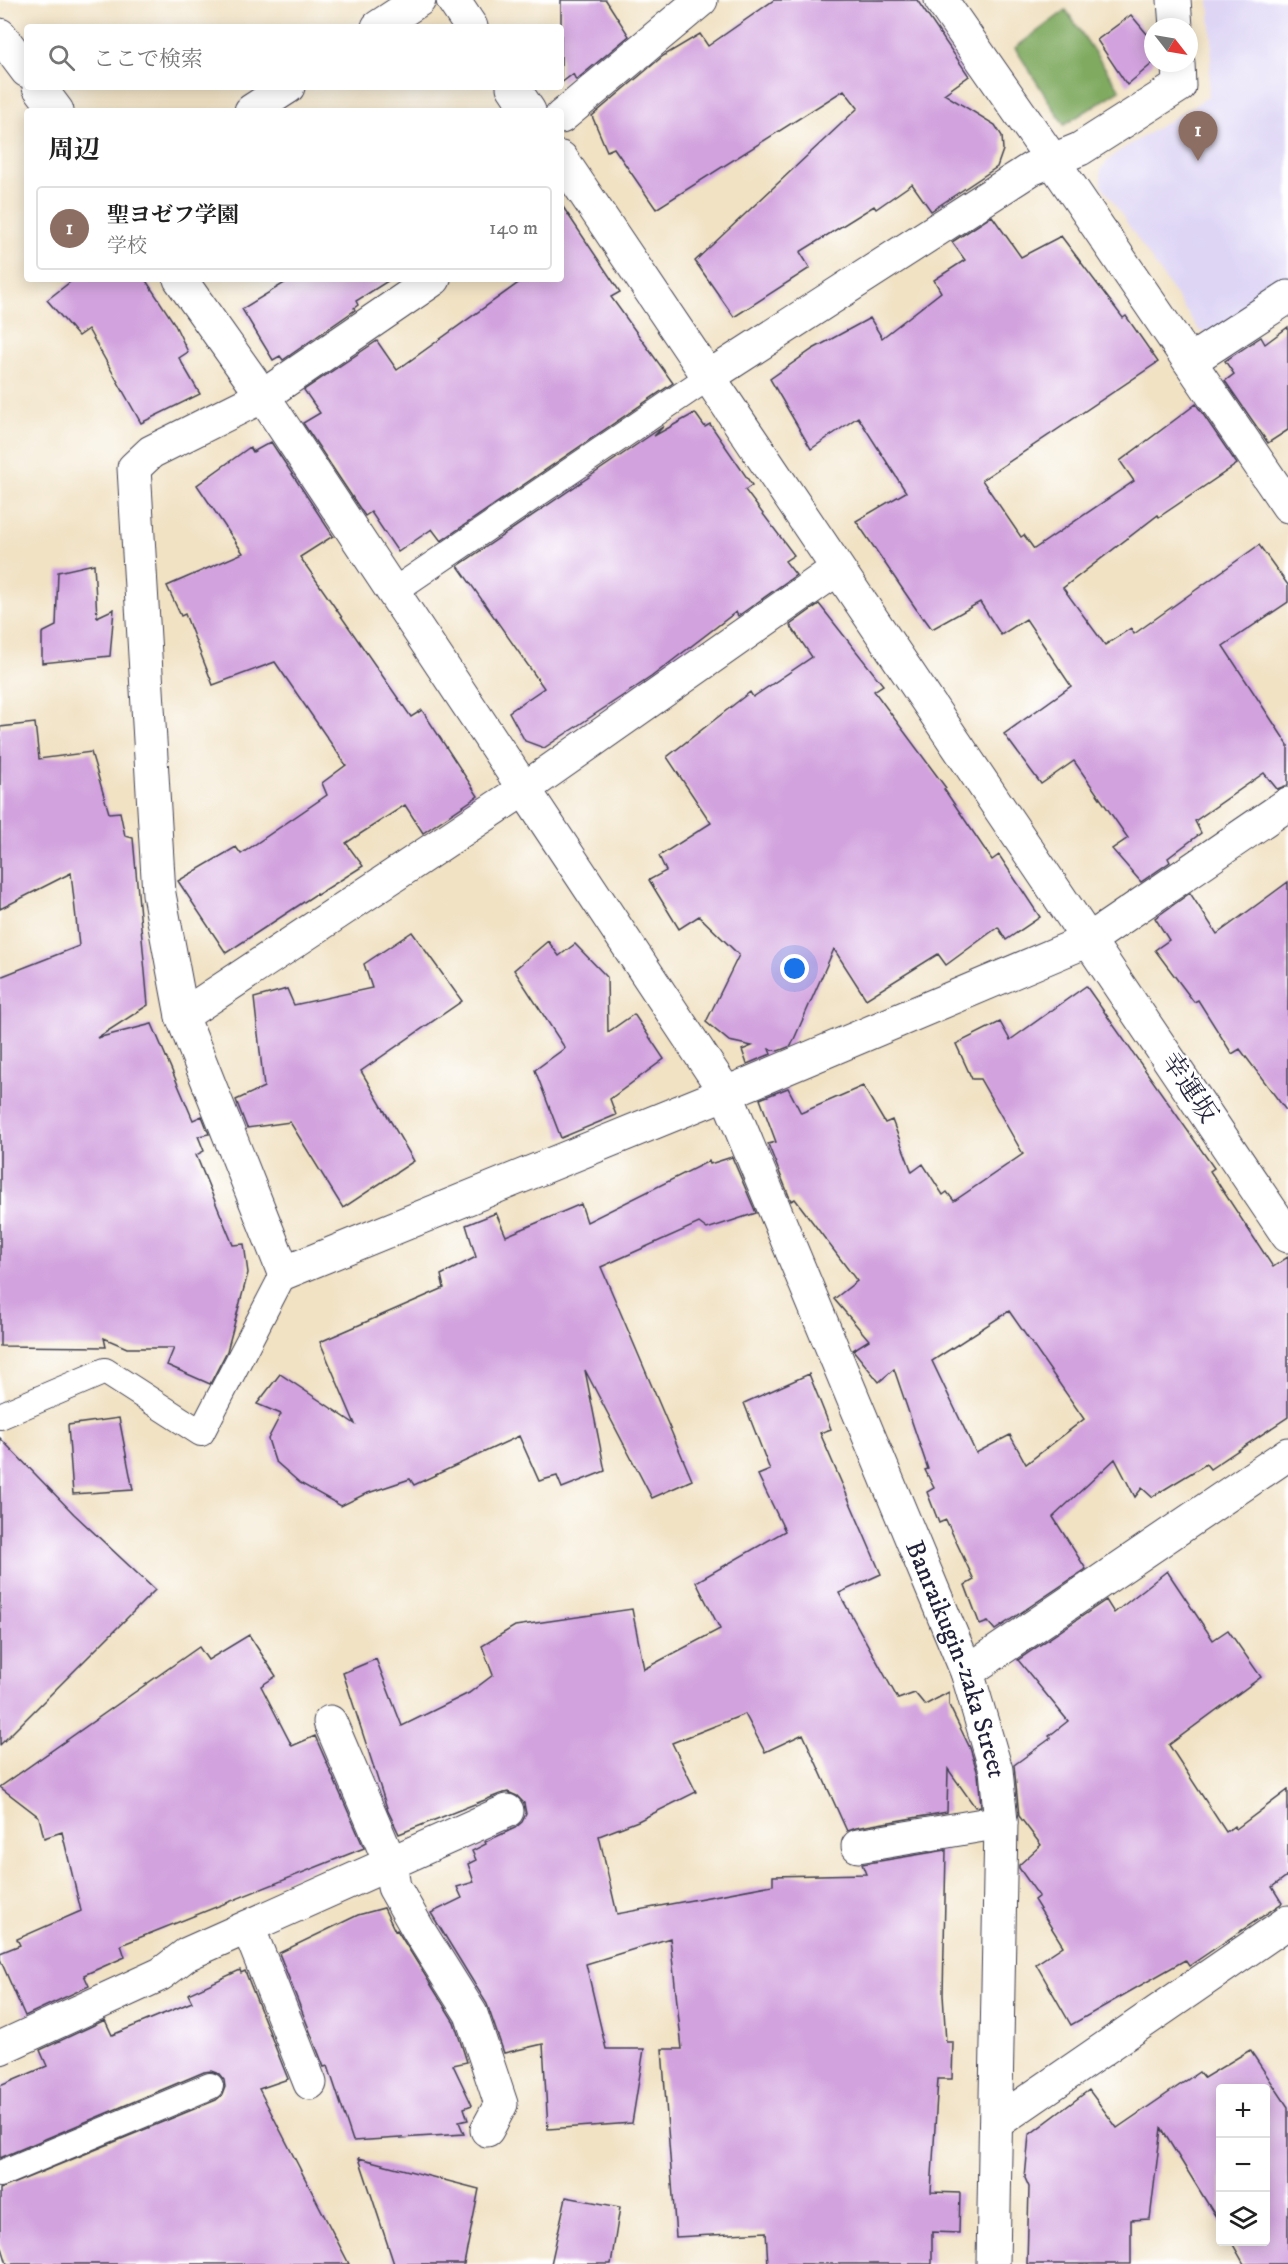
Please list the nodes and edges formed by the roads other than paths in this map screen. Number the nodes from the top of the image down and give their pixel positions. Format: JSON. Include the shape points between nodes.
{"nodes":[{"id":1,"x":419,"y":0,"type":"edge"},
{"id":2,"x":453,"y":0,"type":"edge"},
{"id":3,"x":701,"y":0,"type":"edge"},
{"id":4,"x":941,"y":0,"type":"edge"},
{"id":5,"x":1174,"y":0,"type":"edge"},
{"id":6,"x":1175,"y":18,"type":"edge"},
{"id":7,"x":383,"y":24,"type":"edge"},
{"id":8,"x":469,"y":24,"type":"edge"},
{"id":9,"x":0,"y":35,"type":"edge"},
{"id":10,"x":24,"y":67,"type":"edge"},
{"id":11,"x":1178,"y":72,"type":"edge"},
{"id":12,"x":41,"y":90,"type":"edge"},
{"id":13,"x":283,"y":90,"type":"edge"},
{"id":14,"x":515,"y":90,"type":"edge"},
{"id":15,"x":55,"y":108,"type":"edge"},
{"id":16,"x":256,"y":108,"type":"edge"},
{"id":17,"x":527,"y":108,"type":"edge"},
{"id":18,"x":564,"y":114,"type":"edge"},
{"id":19,"x":1053,"y":161,"type":"junction"},
{"id":20,"x":566,"y":177,"type":"edge"},
{"id":21,"x":182,"y":282,"type":"edge"},
{"id":22,"x":430,"y":282,"type":"edge"},
{"id":23,"x":1288,"y":297,"type":"edge"},
{"id":24,"x":1190,"y":361,"type":"junction"},
{"id":25,"x":710,"y":376,"type":"junction"},
{"id":26,"x":263,"y":396,"type":"junction"},
{"id":27,"x":1288,"y":506,"type":"edge"},
{"id":28,"x":837,"y":569,"type":"junction"},
{"id":29,"x":394,"y":591,"type":"junction"},
{"id":30,"x":524,"y":789,"type":"junction"},
{"id":31,"x":1288,"y":804,"type":"edge"},
{"id":32,"x":1089,"y":940,"type":"junction"},
{"id":33,"x":182,"y":1017,"type":"junction"},
{"id":34,"x":726,"y":1093,"type":"junction"},
{"id":35,"x":1288,"y":1236,"type":"edge"},
{"id":36,"x":284,"y":1273,"type":"junction"},
{"id":37,"x":0,"y":1416,"type":"edge"},
{"id":38,"x":1288,"y":1454,"type":"edge"},
{"id":39,"x":967,"y":1672,"type":"junction"},
{"id":40,"x":330,"y":1722,"type":"dead end"},
{"id":41,"x":507,"y":1811,"type":"dead end"},
{"id":42,"x":1001,"y":1822,"type":"junction"},
{"id":43,"x":858,"y":1846,"type":"dead end"},
{"id":44,"x":390,"y":1862,"type":"junction"},
{"id":45,"x":1288,"y":1922,"type":"edge"},
{"id":46,"x":248,"y":1927,"type":"junction"},
{"id":47,"x":0,"y":2048,"type":"edge"},
{"id":48,"x":310,"y":2083,"type":"dead end"},
{"id":49,"x":210,"y":2086,"type":"dead end"},
{"id":50,"x":996,"y":2123,"type":"junction"},
{"id":51,"x":487,"y":2130,"type":"dead end"},
{"id":52,"x":0,"y":2174,"type":"edge"},
{"id":53,"x":993,"y":2264,"type":"edge"}],
"edges":[{"from":1,"to":7,"type":"street"},
{"from":2,"to":8,"type":"street"},
{"from":3,"to":18,"type":"street"},
{"from":4,"to":19,"type":"street"},
{"from":5,"to":6,"type":"street"},
{"from":9,"to":10,"type":"street"},
{"from":11,"to":19,"type":"street","via":[[1179,86],[1080,149]]},
{"from":12,"to":15,"type":"street"},
{"from":13,"to":16,"type":"street"},
{"from":14,"to":17,"type":"street"},
{"from":19,"to":24,"type":"street"},
{"from":19,"to":25,"type":"street","via":[[1032,170]]},
{"from":20,"to":25,"type":"street","name":"幸運坂"},
{"from":21,"to":26,"type":"street","name":"Banraikugin-zaka Street"},
{"from":22,"to":26,"type":"street"},
{"from":23,"to":24,"type":"street"},
{"from":24,"to":27,"type":"street"},
{"from":25,"to":28,"type":"street","name":"幸運坂"},
{"from":25,"to":29,"type":"lane"},
{"from":26,"to":29,"type":"street","name":"Banraikugin-zaka Street"},
{"from":26,"to":33,"type":"street","via":[[151,452],[134,468],[159,894]]},
{"from":28,"to":30,"type":"street"},
{"from":28,"to":32,"type":"street","name":"幸運坂"},
{"from":29,"to":30,"type":"street","name":"Banraikugin-zaka Street"},
{"from":30,"to":33,"type":"street"},
{"from":30,"to":34,"type":"street","name":"Banraikugin-zaka Street"},
{"from":31,"to":32,"type":"street"},
{"from":32,"to":34,"type":"street"},
{"from":32,"to":35,"type":"street","name":"幸運坂"},
{"from":33,"to":36,"type":"street"},
{"from":34,"to":36,"type":"street"},
{"from":34,"to":39,"type":"street","name":"Banraikugin-zaka Street"},
{"from":36,"to":37,"type":"lane","via":[[201,1433],[105,1371]]},
{"from":38,"to":39,"type":"street"},
{"from":39,"to":42,"type":"street","name":"Banraikugin-zaka Street","via":[[996,1770]]},
{"from":40,"to":44,"type":"street"},
{"from":41,"to":44,"type":"street"},
{"from":42,"to":43,"type":"street"},
{"from":42,"to":50,"type":"street","name":"Banraikugin-zaka Street"},
{"from":44,"to":46,"type":"street"},
{"from":44,"to":51,"type":"street","via":[[394,1887],[471,2014],[501,2104]]},
{"from":45,"to":50,"type":"street"},
{"from":46,"to":47,"type":"street","via":[[187,1954],[161,1974]]},
{"from":46,"to":48,"type":"street"},
{"from":49,"to":52,"type":"lane"},
{"from":50,"to":53,"type":"street","name":"Banraikugin-zaka Street"}]}
